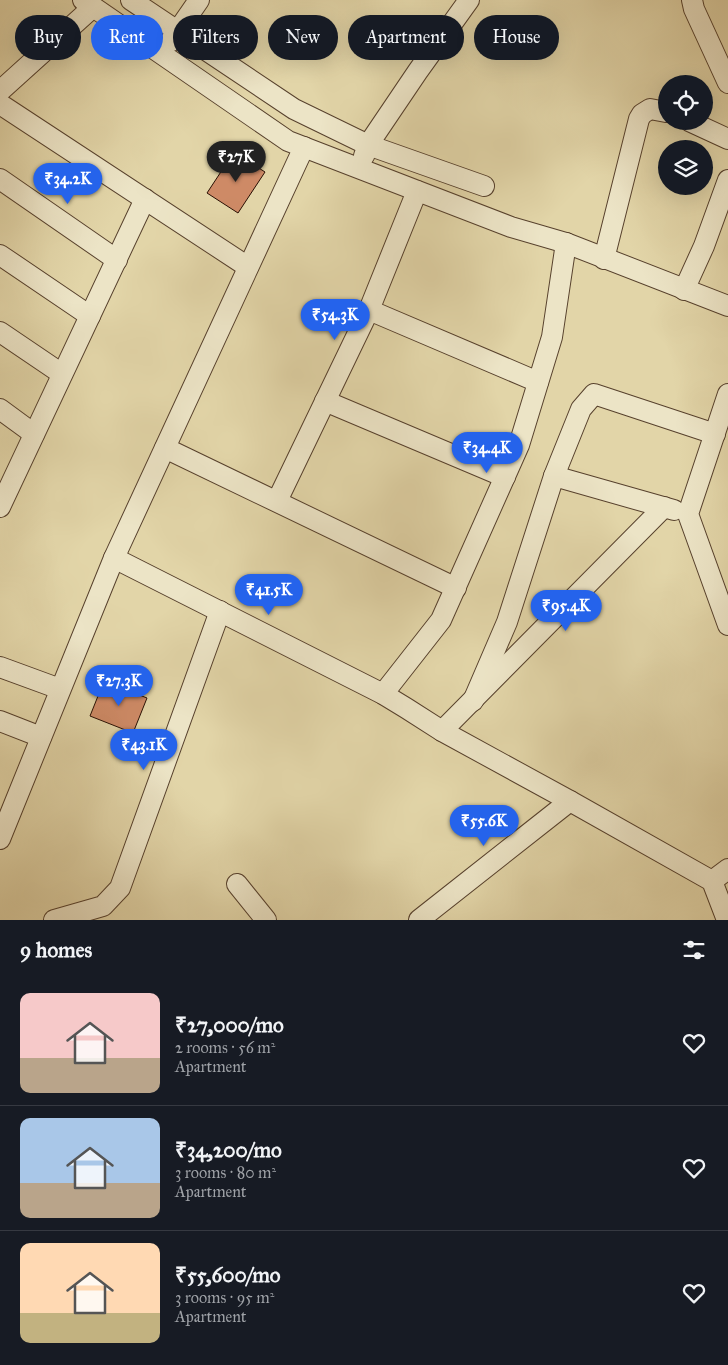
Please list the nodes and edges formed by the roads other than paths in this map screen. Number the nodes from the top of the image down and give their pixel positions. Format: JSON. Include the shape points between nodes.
{"nodes":[{"id":1,"x":132,"y":0,"type":"edge"},
{"id":2,"x":199,"y":0,"type":"edge"},
{"id":3,"x":468,"y":0,"type":"edge"},
{"id":4,"x":692,"y":0,"type":"edge"},
{"id":5,"x":88,"y":4,"type":"edge"},
{"id":6,"x":104,"y":15,"type":"edge"},
{"id":7,"x":189,"y":15,"type":"edge"},
{"id":8,"x":173,"y":28,"type":"edge"},
{"id":9,"x":173,"y":38,"type":"edge"},
{"id":10,"x":163,"y":51,"type":"edge"},
{"id":11,"x":163,"y":55,"type":"edge"},
{"id":12,"x":221,"y":60,"type":"edge"},
{"id":13,"x":728,"y":83,"type":"edge"},
{"id":14,"x":0,"y":91,"type":"edge"},
{"id":15,"x":0,"y":104,"type":"edge"},
{"id":16,"x":658,"y":110,"type":"edge"},
{"id":17,"x":709,"y":130,"type":"edge"},
{"id":18,"x":728,"y":138,"type":"edge"},
{"id":19,"x":368,"y":146,"type":"junction"},
{"id":20,"x":304,"y":148,"type":"junction"},
{"id":21,"x":360,"y":169,"type":"junction"},
{"id":22,"x":0,"y":179,"type":"edge"},
{"id":23,"x":728,"y":180,"type":"edge"},
{"id":24,"x":484,"y":186,"type":"dead end"},
{"id":25,"x":417,"y":191,"type":"junction"},
{"id":26,"x":145,"y":199,"type":"junction"},
{"id":27,"x":566,"y":244,"type":"junction"},
{"id":28,"x":0,"y":255,"type":"edge"},
{"id":29,"x":604,"y":259,"type":"junction"},
{"id":30,"x":116,"y":260,"type":"junction"},
{"id":31,"x":248,"y":267,"type":"junction"},
{"id":32,"x":684,"y":290,"type":"junction"},
{"id":33,"x":728,"y":306,"type":"edge"},
{"id":34,"x":369,"y":310,"type":"junction"},
{"id":35,"x":90,"y":316,"type":"junction"},
{"id":36,"x":0,"y":332,"type":"edge"},
{"id":37,"x":62,"y":374,"type":"junction"},
{"id":38,"x":538,"y":382,"type":"junction"},
{"id":39,"x":728,"y":394,"type":"edge"},
{"id":40,"x":325,"y":401,"type":"junction"},
{"id":41,"x":0,"y":410,"type":"edge"},
{"id":42,"x":34,"y":434,"type":"junction"},
{"id":43,"x":715,"y":434,"type":"junction"},
{"id":44,"x":165,"y":448,"type":"junction"},
{"id":45,"x":554,"y":476,"type":"junction"},
{"id":46,"x":505,"y":477,"type":"junction"},
{"id":47,"x":277,"y":501,"type":"junction"},
{"id":48,"x":0,"y":507,"type":"edge"},
{"id":49,"x":664,"y":507,"type":"junction"},
{"id":50,"x":688,"y":514,"type":"junction"},
{"id":51,"x":114,"y":558,"type":"junction"},
{"id":52,"x":456,"y":588,"type":"junction"},
{"id":53,"x":220,"y":611,"type":"junction"},
{"id":54,"x":728,"y":625,"type":"edge"},
{"id":55,"x":0,"y":667,"type":"edge"},
{"id":56,"x":60,"y":689,"type":"junction"},
{"id":57,"x":382,"y":694,"type":"junction"},
{"id":58,"x":473,"y":701,"type":"junction"},
{"id":59,"x":0,"y":721,"type":"edge"},
{"id":60,"x":436,"y":727,"type":"junction"},
{"id":61,"x":41,"y":737,"type":"junction"},
{"id":62,"x":570,"y":801,"type":"junction"},
{"id":63,"x":1,"y":832,"type":"edge"},
{"id":64,"x":728,"y":869,"type":"edge"},
{"id":65,"x":712,"y":881,"type":"junction"},
{"id":66,"x":237,"y":884,"type":"dead end"},
{"id":67,"x":722,"y":917,"type":"edge"},
{"id":68,"x":54,"y":920,"type":"edge"},
{"id":69,"x":266,"y":920,"type":"edge"},
{"id":70,"x":420,"y":920,"type":"edge"}],
"edges":[{"from":1,"to":8,"type":"street"},
{"from":2,"to":7,"type":"street"},
{"from":3,"to":19,"type":"street"},
{"from":4,"to":13,"type":"street"},
{"from":5,"to":6,"type":"street"},
{"from":5,"to":14,"type":"street"},
{"from":9,"to":10,"type":"street"},
{"from":11,"to":20,"type":"street","via":[[288,141]]},
{"from":12,"to":19,"type":"street","via":[[294,109]]},
{"from":15,"to":26,"type":"street"},
{"from":16,"to":29,"type":"street","via":[[650,109],[639,120]]},
{"from":17,"to":18,"type":"street"},
{"from":19,"to":21,"type":"street"},
{"from":19,"to":24,"type":"street"},
{"from":20,"to":21,"type":"street"},
{"from":20,"to":31,"type":"street"},
{"from":21,"to":25,"type":"street"},
{"from":22,"to":30,"type":"street"},
{"from":23,"to":32,"type":"street"},
{"from":25,"to":27,"type":"street"},
{"from":25,"to":34,"type":"street"},
{"from":26,"to":30,"type":"street"},
{"from":26,"to":31,"type":"street"},
{"from":27,"to":29,"type":"street"},
{"from":27,"to":38,"type":"street","via":[[552,337]]},
{"from":28,"to":35,"type":"street"},
{"from":29,"to":32,"type":"street"},
{"from":30,"to":35,"type":"street"},
{"from":31,"to":44,"type":"street"},
{"from":32,"to":33,"type":"street"},
{"from":34,"to":38,"type":"street"},
{"from":34,"to":40,"type":"street"},
{"from":35,"to":37,"type":"street"},
{"from":36,"to":37,"type":"street"},
{"from":37,"to":42,"type":"street"},
{"from":38,"to":46,"type":"street","via":[[519,445]]},
{"from":39,"to":43,"type":"street"},
{"from":40,"to":46,"type":"street"},
{"from":40,"to":47,"type":"street"},
{"from":41,"to":42,"type":"street"},
{"from":42,"to":48,"type":"street"},
{"from":43,"to":45,"type":"street","via":[[594,394],[581,409]]},
{"from":43,"to":50,"type":"street"},
{"from":44,"to":47,"type":"street"},
{"from":44,"to":51,"type":"street"},
{"from":45,"to":49,"type":"street"},
{"from":45,"to":58,"type":"street","via":[[507,622]]},
{"from":46,"to":52,"type":"street"},
{"from":47,"to":52,"type":"street"},
{"from":49,"to":50,"type":"street"},
{"from":49,"to":58,"type":"street"},
{"from":50,"to":54,"type":"street"},
{"from":51,"to":53,"type":"street"},
{"from":51,"to":56,"type":"street"},
{"from":52,"to":57,"type":"street","via":[[441,620]]},
{"from":53,"to":57,"type":"street"},
{"from":53,"to":68,"type":"street","via":[[120,888],[103,906]]},
{"from":55,"to":56,"type":"street"},
{"from":56,"to":61,"type":"street"},
{"from":57,"to":60,"type":"street"},
{"from":58,"to":60,"type":"street"},
{"from":59,"to":61,"type":"street"},
{"from":60,"to":62,"type":"street"},
{"from":61,"to":63,"type":"street"},
{"from":62,"to":65,"type":"street"},
{"from":62,"to":70,"type":"street"},
{"from":64,"to":65,"type":"street"},
{"from":65,"to":67,"type":"street"},
{"from":66,"to":69,"type":"street"}]}
